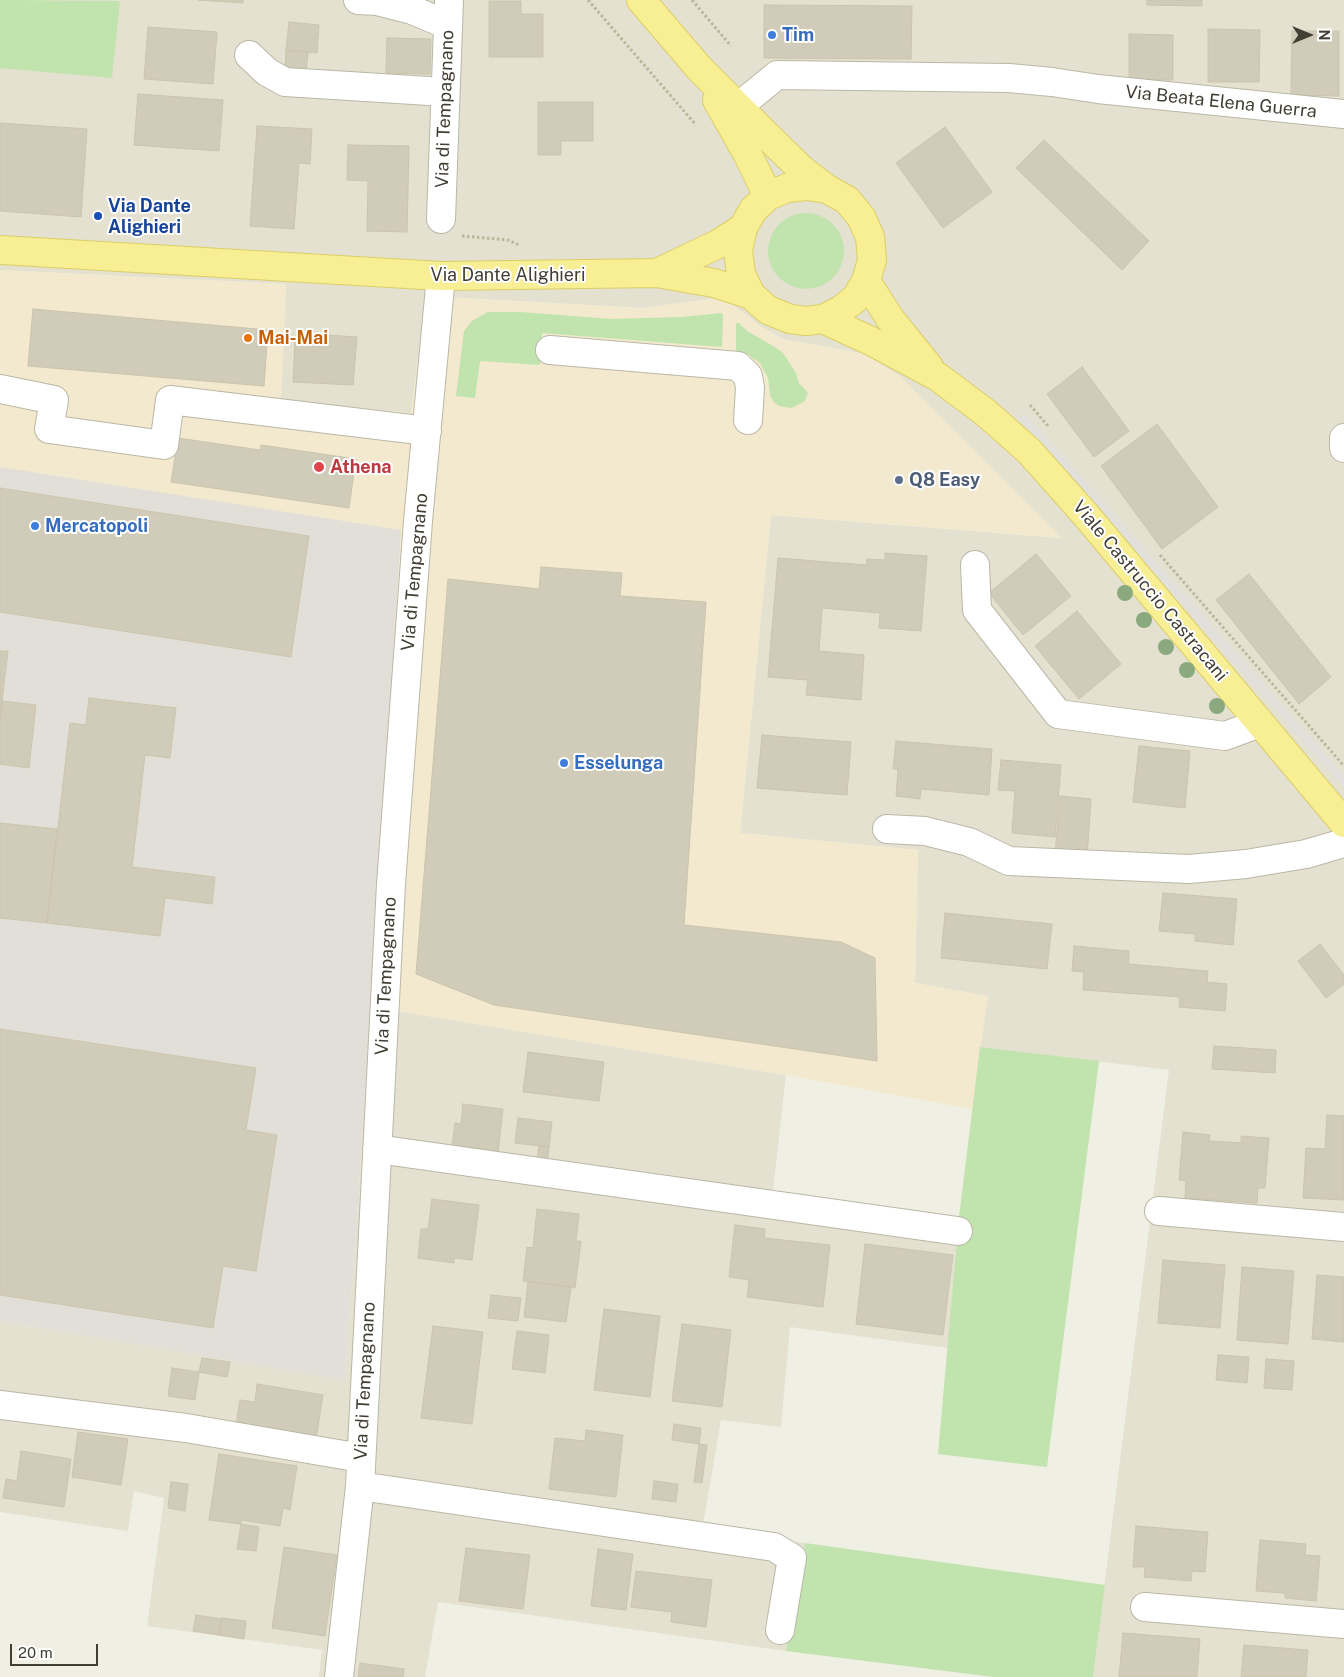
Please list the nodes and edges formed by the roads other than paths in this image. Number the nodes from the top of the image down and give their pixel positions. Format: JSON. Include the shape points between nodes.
{"nodes":[{"id":1,"x":358,"y":0,"type":"edge"},
{"id":2,"x":641,"y":0,"type":"edge"},
{"id":3,"x":448,"y":13,"type":"edge"},
{"id":4,"x":249,"y":55,"type":"dead end"},
{"id":5,"x":699,"y":68,"type":"junction"},
{"id":6,"x":445,"y":92,"type":"junction"},
{"id":7,"x":738,"y":107,"type":"junction"},
{"id":8,"x":1344,"y":114,"type":"edge"},
{"id":9,"x":827,"y":190,"type":"junction"},
{"id":10,"x":768,"y":196,"type":"junction"},
{"id":11,"x":441,"y":219,"type":"dead end"},
{"id":12,"x":742,"y":228,"type":"junction"},
{"id":13,"x":0,"y":250,"type":"edge"},
{"id":14,"x":657,"y":273,"type":"junction"},
{"id":15,"x":441,"y":276,"type":"junction"},
{"id":16,"x":866,"y":281,"type":"junction"},
{"id":17,"x":751,"y":294,"type":"junction"},
{"id":18,"x":823,"y":318,"type":"junction"},
{"id":19,"x":550,"y":350,"type":"dead end"},
{"id":20,"x":938,"y":377,"type":"junction"},
{"id":21,"x":0,"y":389,"type":"edge"},
{"id":22,"x":748,"y":420,"type":"dead end"},
{"id":23,"x":427,"y":431,"type":"junction"},
{"id":24,"x":1344,"y":438,"type":"edge"},
{"id":25,"x":1344,"y":448,"type":"edge"},
{"id":26,"x":975,"y":565,"type":"dead end"},
{"id":27,"x":1260,"y":723,"type":"junction"},
{"id":28,"x":1344,"y":823,"type":"edge"},
{"id":29,"x":887,"y":829,"type":"dead end"},
{"id":30,"x":1344,"y":843,"type":"edge"},
{"id":31,"x":377,"y":1149,"type":"junction"},
{"id":32,"x":1159,"y":1211,"type":"dead end"},
{"id":33,"x":1344,"y":1227,"type":"edge"},
{"id":34,"x":958,"y":1231,"type":"dead end"},
{"id":35,"x":0,"y":1405,"type":"edge"},
{"id":36,"x":362,"y":1458,"type":"junction"},
{"id":37,"x":360,"y":1486,"type":"junction"},
{"id":38,"x":1145,"y":1607,"type":"dead end"},
{"id":39,"x":1344,"y":1624,"type":"edge"},
{"id":40,"x":780,"y":1630,"type":"dead end"},
{"id":41,"x":338,"y":1677,"type":"edge"}],
"edges":[{"from":1,"to":3,"type":"street"},
{"from":2,"to":5,"type":"main road"},
{"from":3,"to":6,"type":"street","name":"Via di Tempagnano"},
{"from":4,"to":6,"type":"street","via":[[267,72],[286,82]]},
{"from":5,"to":7,"type":"main road"},
{"from":5,"to":10,"type":"main road","via":[[744,146]]},
{"from":6,"to":11,"type":"street","name":"Via di Tempagnano"},
{"from":7,"to":8,"type":"street","name":"Via Beata Elena Guerra","via":[[777,75],[1009,78]]},
{"from":7,"to":9,"type":"main road"},
{"from":9,"to":10,"type":"main road","via":[[807,186],[787,188]]},
{"from":9,"to":16,"type":"main road","via":[[847,200],[862,217],[870,237],[872,260]]},
{"from":10,"to":12,"type":"main road","via":[[753,210]]},
{"from":12,"to":14,"type":"main road","name":"Via Dante Alighieri","via":[[718,244]]},
{"from":12,"to":17,"type":"main road","via":[[738,250],[741,274]]},
{"from":13,"to":15,"type":"main road","name":"Via Dante Alighieri"},
{"from":14,"to":15,"type":"main road","name":"Via Dante Alighieri"},
{"from":14,"to":17,"type":"main road","name":"Via Dante Alighieri","via":[[714,283]]},
{"from":15,"to":23,"type":"street","name":"Via di Tempagnano"},
{"from":16,"to":18,"type":"main road","via":[[856,298]]},
{"from":16,"to":20,"type":"main road","name":"Viale Castruccio Castracani","via":[[891,320]]},
{"from":17,"to":18,"type":"main road","via":[[768,310],[790,319]]},
{"from":18,"to":20,"type":"main road","name":"Viale Castruccio Castracani"},
{"from":19,"to":22,"type":"street","via":[[738,366],[748,376]]},
{"from":20,"to":27,"type":"main road","name":"Viale Castruccio Castracani","via":[[986,413],[1050,473]]},
{"from":21,"to":23,"type":"street","via":[[54,400],[49,428],[164,446],[170,400]]},
{"from":23,"to":31,"type":"street","name":"Via di Tempagnano","via":[[391,884]]},
{"from":24,"to":25,"type":"street"},
{"from":26,"to":27,"type":"street","via":[[977,610],[1058,714],[1225,736]]},
{"from":27,"to":28,"type":"main road","name":"Viale Castruccio Castracani"},
{"from":29,"to":30,"type":"street","via":[[925,831],[969,842],[1009,861],[1189,869],[1306,854]]},
{"from":31,"to":34,"type":"street"},
{"from":31,"to":36,"type":"street","name":"Via di Tempagnano"},
{"from":32,"to":33,"type":"street"},
{"from":35,"to":36,"type":"street","via":[[186,1428]]},
{"from":36,"to":37,"type":"street","name":"Via di Tempagnano"},
{"from":37,"to":40,"type":"street","via":[[774,1546],[792,1558]]},
{"from":37,"to":41,"type":"street","name":"Via di Tempagnano"},
{"from":38,"to":39,"type":"street"}]}
